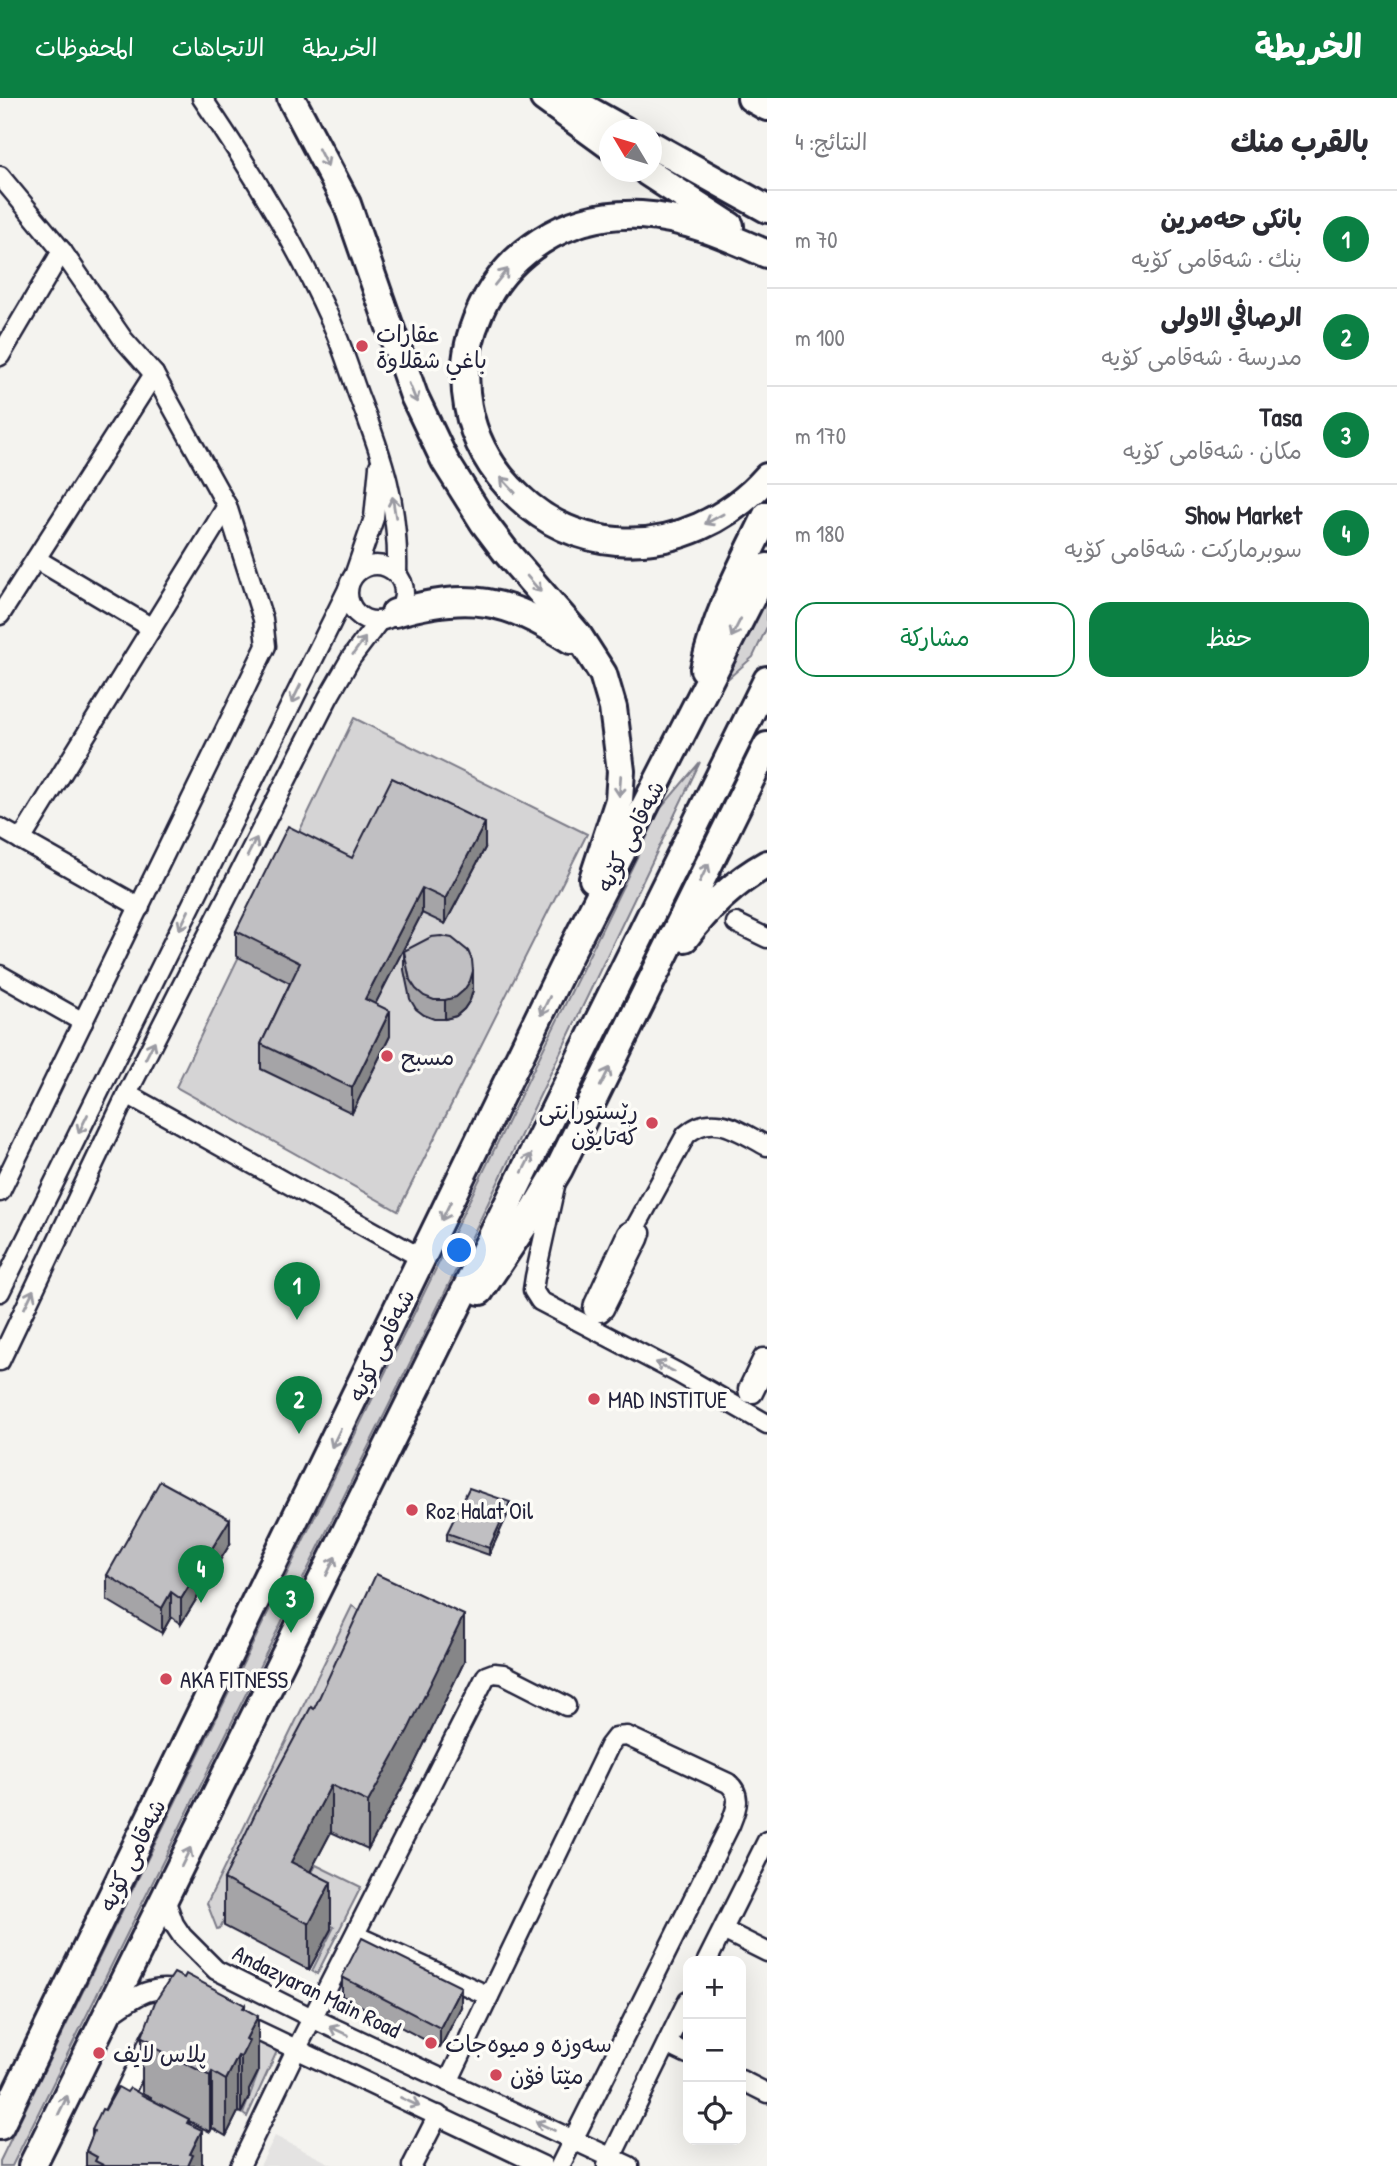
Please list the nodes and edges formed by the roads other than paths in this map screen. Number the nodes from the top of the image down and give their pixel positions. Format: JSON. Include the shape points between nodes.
{"nodes":[{"id":1,"x":202,"y":98,"type":"edge"},
{"id":2,"x":291,"y":98,"type":"edge"},
{"id":3,"x":544,"y":98,"type":"edge"},
{"id":4,"x":567,"y":98,"type":"edge"},
{"id":5,"x":751,"y":98,"type":"edge"},
{"id":6,"x":767,"y":107,"type":"edge"},
{"id":7,"x":604,"y":119,"type":"edge"},
{"id":8,"x":599,"y":138,"type":"edge"},
{"id":9,"x":662,"y":151,"type":"edge"},
{"id":10,"x":0,"y":176,"type":"edge"},
{"id":11,"x":662,"y":182,"type":"edge"},
{"id":12,"x":767,"y":209,"type":"edge"},
{"id":13,"x":62,"y":251,"type":"junction"},
{"id":14,"x":767,"y":252,"type":"edge"},
{"id":15,"x":0,"y":356,"type":"edge"},
{"id":16,"x":154,"y":374,"type":"junction"},
{"id":17,"x":376,"y":442,"type":"junction"},
{"id":18,"x":767,"y":477,"type":"edge"},
{"id":19,"x":227,"y":506,"type":"junction"},
{"id":20,"x":767,"y":516,"type":"edge"},
{"id":21,"x":36,"y":559,"type":"junction"},
{"id":22,"x":767,"y":568,"type":"edge"},
{"id":23,"x":397,"y":574,"type":"junction"},
{"id":24,"x":352,"y":581,"type":"junction"},
{"id":25,"x":0,"y":615,"type":"edge"},
{"id":26,"x":387,"y":617,"type":"junction"},
{"id":27,"x":152,"y":628,"type":"junction"},
{"id":28,"x":590,"y":651,"type":"junction"},
{"id":29,"x":767,"y":680,"type":"edge"},
{"id":30,"x":695,"y":708,"type":"junction"},
{"id":31,"x":767,"y":746,"type":"edge"},
{"id":32,"x":0,"y":828,"type":"edge"},
{"id":33,"x":22,"y":840,"type":"junction"},
{"id":34,"x":767,"y":864,"type":"edge"},
{"id":35,"x":140,"y":907,"type":"junction"},
{"id":36,"x":736,"y":923,"type":"dead end"},
{"id":37,"x":767,"y":938,"type":"edge"},
{"id":38,"x":567,"y":959,"type":"junction"},
{"id":39,"x":0,"y":975,"type":"edge"},
{"id":40,"x":653,"y":982,"type":"junction"},
{"id":41,"x":83,"y":1022,"type":"junction"},
{"id":42,"x":127,"y":1094,"type":"junction"},
{"id":43,"x":767,"y":1146,"type":"edge"},
{"id":44,"x":559,"y":1169,"type":"junction"},
{"id":45,"x":0,"y":1192,"type":"edge"},
{"id":46,"x":635,"y":1228,"type":"dead end"},
{"id":47,"x":423,"y":1259,"type":"junction"},
{"id":48,"x":0,"y":1292,"type":"edge"},
{"id":49,"x":767,"y":1357,"type":"edge"},
{"id":50,"x":0,"y":1360,"type":"edge"},
{"id":51,"x":429,"y":1365,"type":"junction"},
{"id":52,"x":767,"y":1365,"type":"edge"},
{"id":53,"x":767,"y":1424,"type":"edge"},
{"id":54,"x":566,"y":1706,"type":"dead end"},
{"id":55,"x":767,"y":1841,"type":"edge"},
{"id":56,"x":165,"y":1899,"type":"junction"},
{"id":57,"x":723,"y":1930,"type":"junction"},
{"id":58,"x":356,"y":1936,"type":"junction"},
{"id":59,"x":767,"y":1952,"type":"edge"},
{"id":60,"x":710,"y":1956,"type":"edge"},
{"id":61,"x":489,"y":1996,"type":"junction"},
{"id":62,"x":204,"y":2003,"type":"edge"},
{"id":63,"x":237,"y":2005,"type":"junction"},
{"id":64,"x":683,"y":2010,"type":"edge"},
{"id":65,"x":106,"y":2017,"type":"junction"},
{"id":66,"x":312,"y":2018,"type":"junction"},
{"id":67,"x":158,"y":2026,"type":"edge"},
{"id":68,"x":667,"y":2044,"type":"junction"},
{"id":69,"x":296,"y":2050,"type":"junction"},
{"id":70,"x":683,"y":2052,"type":"edge"},
{"id":71,"x":448,"y":2082,"type":"junction"},
{"id":72,"x":745,"y":2082,"type":"edge"},
{"id":73,"x":767,"y":2093,"type":"edge"},
{"id":74,"x":438,"y":2115,"type":"junction"},
{"id":75,"x":0,"y":2126,"type":"edge"},
{"id":76,"x":105,"y":2133,"type":"edge"},
{"id":77,"x":574,"y":2139,"type":"junction"},
{"id":78,"x":609,"y":2162,"type":"edge"},
{"id":79,"x":32,"y":2166,"type":"edge"},
{"id":80,"x":240,"y":2166,"type":"edge"},
{"id":81,"x":412,"y":2166,"type":"edge"},
{"id":82,"x":543,"y":2166,"type":"edge"},
{"id":83,"x":560,"y":2166,"type":"edge"},
{"id":84,"x":629,"y":2166,"type":"edge"}],
"edges":[{"from":1,"to":17,"type":"street","via":[[291,239],[331,320]]},
{"from":2,"to":28,"type":"highway","one_way":true,"via":[[347,204],[405,373],[445,461],[484,523]]},
{"from":3,"to":8,"type":"highway"},
{"from":4,"to":7,"type":"highway"},
{"from":5,"to":6,"type":"highway"},
{"from":9,"to":12,"type":"highway"},
{"from":10,"to":13,"type":"street"},
{"from":11,"to":14,"type":"highway"},
{"from":13,"to":15,"type":"street"},
{"from":13,"to":16,"type":"street","via":[[122,339]]},
{"from":18,"to":14,"type":"highway","one_way":true,"via":[[720,516],[675,536],[633,543],[592,538],[538,514],[492,468],[472,427],[465,382],[468,346],[478,312],[496,281],[520,255],[549,235],[583,222],[639,215],[704,227]]},
{"from":16,"to":19,"type":"street"},
{"from":16,"to":21,"type":"street"},
{"from":23,"to":17,"type":"street","one_way":true,"via":[[392,494]]},
{"from":17,"to":24,"type":"street","via":[[377,499]]},
{"from":19,"to":27,"type":"street"},
{"from":19,"to":35,"type":"street","via":[[263,619],[266,646]]},
{"from":20,"to":30,"type":"highway","via":[[714,629]]},
{"from":21,"to":25,"type":"street"},
{"from":21,"to":27,"type":"street"},
{"from":22,"to":30,"type":"highway","name":"شەقامی کۆیە","one_way":true},
{"from":23,"to":24,"type":"street","via":[[381,565],[363,568]]},
{"from":23,"to":26,"type":"street","via":[[404,590],[400,607]]},
{"from":24,"to":26,"type":"street","via":[[350,604],[358,615],[365,619]]},
{"from":24,"to":48,"type":"street","one_way":true},
{"from":26,"to":28,"type":"highway","via":[[451,600],[490,601],[544,622]]},
{"from":42,"to":26,"type":"street","one_way":true,"via":[[339,677]]},
{"from":27,"to":33,"type":"street"},
{"from":28,"to":38,"type":"highway","one_way":true,"via":[[614,708],[620,800]]},
{"from":51,"to":29,"type":"highway","one_way":true},
{"from":30,"to":38,"type":"highway","name":"شەقامی کۆیە"},
{"from":40,"to":31,"type":"highway","one_way":true},
{"from":32,"to":33,"type":"street"},
{"from":33,"to":35,"type":"street"},
{"from":34,"to":40,"type":"highway","via":[[715,901]]},
{"from":35,"to":41,"type":"street"},
{"from":36,"to":37,"type":"street"},
{"from":38,"to":47,"type":"highway","name":"شەقامی کۆیە","one_way":true},
{"from":39,"to":41,"type":"street"},
{"from":44,"to":40,"type":"highway","one_way":true},
{"from":41,"to":45,"type":"street"},
{"from":42,"to":47,"type":"street"},
{"from":50,"to":42,"type":"street","one_way":true},
{"from":43,"to":46,"type":"street","via":[[723,1124],[694,1128]]},
{"from":44,"to":51,"type":"highway"},
{"from":53,"to":44,"type":"street","one_way":true,"via":[[540,1301],[533,1290]]},
{"from":47,"to":75,"type":"highway","name":"شەقامی کۆیە","one_way":true},
{"from":49,"to":52,"type":"street","via":[[756,1370],[749,1393]]},
{"from":56,"to":51,"type":"highway","one_way":true},
{"from":54,"to":58,"type":"street","via":[[503,1674],[486,1676]]},
{"from":55,"to":57,"type":"street"},
{"from":56,"to":63,"type":"street","name":"Andazyaran Main Road","via":[[174,1924],[190,1947],[216,1970]]},
{"from":56,"to":65,"type":"highway"},
{"from":57,"to":59,"type":"street"},
{"from":57,"to":60,"type":"street"},
{"from":58,"to":61,"type":"street"},
{"from":58,"to":66,"type":"street"},
{"from":61,"to":71,"type":"street"},
{"from":61,"to":77,"type":"street","via":[[616,1737],[627,1736],[736,1789],[738,1800],[730,1825]]},
{"from":62,"to":65,"type":"street","via":[[162,1987],[148,1990]]},
{"from":63,"to":66,"type":"street","name":"Andazyaran Main Road"},
{"from":63,"to":69,"type":"street"},
{"from":64,"to":68,"type":"street"},
{"from":79,"to":65,"type":"highway","one_way":true},
{"from":66,"to":69,"type":"street"},
{"from":71,"to":66,"type":"street","name":"Andazyaran Main Road","one_way":true},
{"from":67,"to":76,"type":"street"},
{"from":68,"to":70,"type":"street"},
{"from":68,"to":78,"type":"street"},
{"from":69,"to":74,"type":"street","one_way":true},
{"from":69,"to":80,"type":"street"},
{"from":77,"to":71,"type":"street","name":"Andazyaran Main Road","one_way":true},
{"from":72,"to":73,"type":"street"},
{"from":74,"to":81,"type":"street"},
{"from":74,"to":82,"type":"street"},
{"from":77,"to":78,"type":"street","name":"Andazyaran Main Road"},
{"from":77,"to":83,"type":"street"},
{"from":78,"to":84,"type":"street","name":"Andazyaran Main Road"}]}
